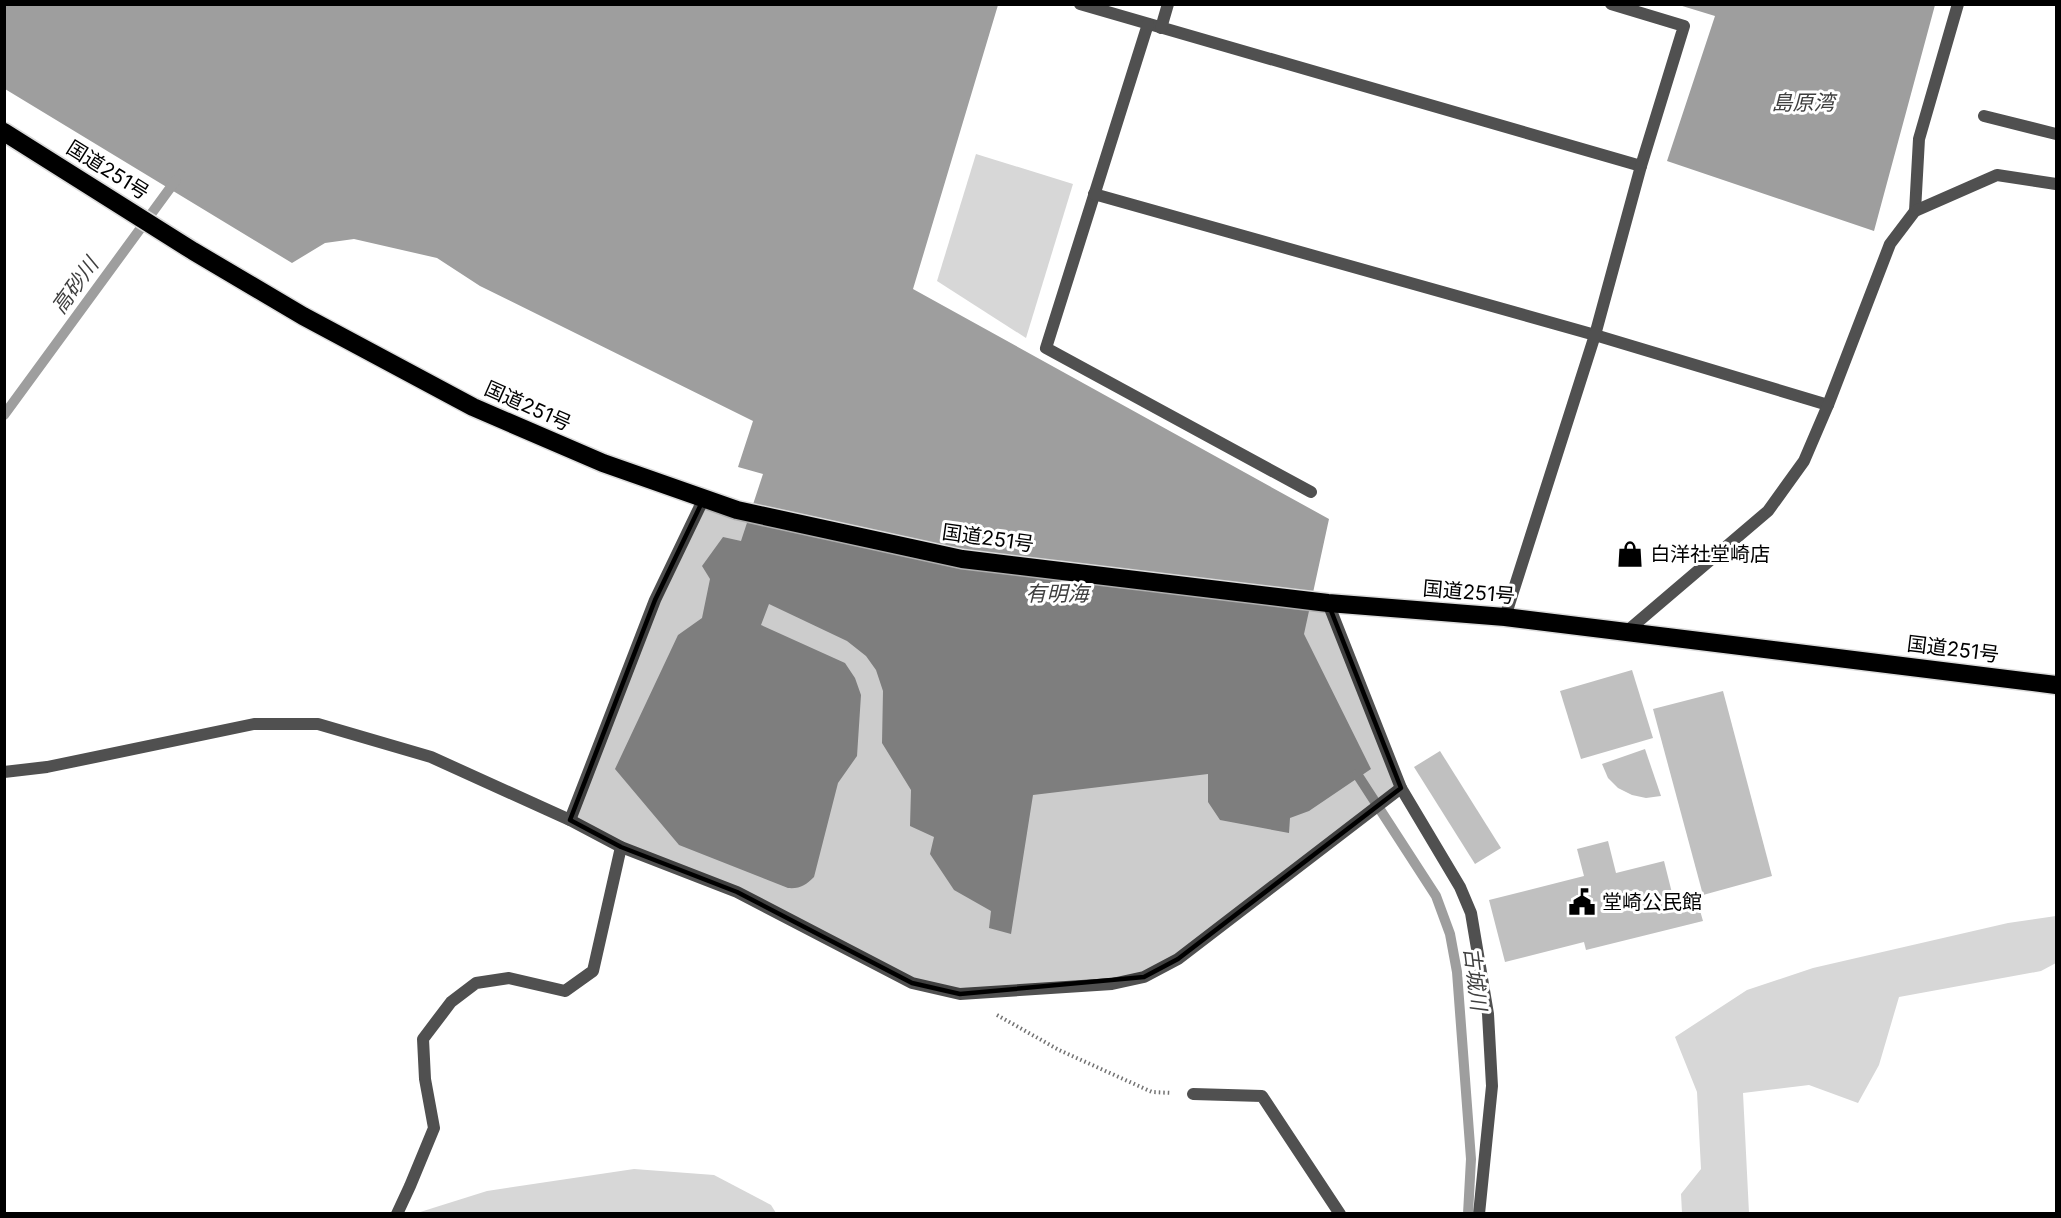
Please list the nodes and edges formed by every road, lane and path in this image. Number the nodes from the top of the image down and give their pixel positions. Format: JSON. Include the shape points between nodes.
{"nodes":[{"id":1,"x":1080,"y":4,"type":"edge"},
{"id":2,"x":1168,"y":4,"type":"edge"},
{"id":3,"x":1611,"y":4,"type":"edge"},
{"id":4,"x":1958,"y":4,"type":"edge"},
{"id":5,"x":1148,"y":24,"type":"junction"},
{"id":6,"x":1161,"y":28,"type":"junction"},
{"id":7,"x":1984,"y":116,"type":"dead end"},
{"id":8,"x":4,"y":132,"type":"edge"},
{"id":9,"x":2056,"y":134,"type":"edge"},
{"id":10,"x":1641,"y":166,"type":"junction"},
{"id":11,"x":2056,"y":184,"type":"edge"},
{"id":12,"x":1094,"y":194,"type":"junction"},
{"id":13,"x":1915,"y":211,"type":"junction"},
{"id":14,"x":1595,"y":335,"type":"junction"},
{"id":15,"x":1828,"y":405,"type":"junction"},
{"id":16,"x":1311,"y":492,"type":"dead end"},
{"id":17,"x":704,"y":498,"type":"junction"},
{"id":18,"x":1322,"y":602,"type":"junction"},
{"id":19,"x":1504,"y":617,"type":"junction"},
{"id":20,"x":1626,"y":632,"type":"junction"},
{"id":21,"x":2056,"y":685,"type":"edge"},
{"id":22,"x":4,"y":772,"type":"edge"},
{"id":23,"x":1397,"y":791,"type":"junction"},
{"id":24,"x":570,"y":820,"type":"junction"},
{"id":25,"x":621,"y":846,"type":"junction"},
{"id":26,"x":960,"y":994,"type":"junction"},
{"id":27,"x":1193,"y":1094,"type":"joint"},
{"id":28,"x":397,"y":1214,"type":"edge"},
{"id":29,"x":1340,"y":1214,"type":"edge"},
{"id":30,"x":1479,"y":1214,"type":"edge"}],
"edges":[{"from":1,"to":5,"type":"street"},
{"from":2,"to":6,"type":"street"},
{"from":3,"to":10,"type":"street","via":[[1684,26]]},
{"from":4,"to":13,"type":"street","via":[[1919,139]]},
{"from":5,"to":6,"type":"street"},
{"from":5,"to":12,"type":"street"},
{"from":6,"to":10,"type":"street"},
{"from":7,"to":9,"type":"street"},
{"from":8,"to":17,"type":"highway","name":"国道251号","via":[[303,316],[473,407],[603,463]]},
{"from":10,"to":14,"type":"street"},
{"from":11,"to":13,"type":"street","via":[[1997,175]]},
{"from":12,"to":14,"type":"street"},
{"from":12,"to":16,"type":"street","via":[[1046,348]]},
{"from":13,"to":15,"type":"street","via":[[1890,244]]},
{"from":14,"to":15,"type":"street"},
{"from":14,"to":19,"type":"street"},
{"from":15,"to":20,"type":"street","via":[[1804,461],[1768,511]]},
{"from":17,"to":18,"type":"highway","name":"国道251号","via":[[738,510],[962,559]]},
{"from":17,"to":24,"type":"street","via":[[655,600]]},
{"from":18,"to":19,"type":"highway","name":"国道251号"},
{"from":18,"to":23,"type":"street"},
{"from":19,"to":20,"type":"highway","name":"国道251号"},
{"from":20,"to":21,"type":"highway","name":"国道251号"},
{"from":22,"to":24,"type":"street","via":[[47,767],[254,724],[318,724],[431,758]]},
{"from":23,"to":26,"type":"street","via":[[1178,959],[1144,977],[1112,984]]},
{"from":23,"to":30,"type":"street","via":[[1460,887],[1471,913],[1488,1014],[1492,1086]]},
{"from":24,"to":25,"type":"street"},
{"from":25,"to":26,"type":"street","via":[[737,892],[912,983]]},
{"from":25,"to":28,"type":"street","via":[[593,971],[565,991],[509,978],[476,983],[451,1002],[423,1039],[434,1128]]},
{"from":26,"to":27,"type":"path","via":[[1059,1050],[1152,1092]]},
{"from":27,"to":29,"type":"street","via":[[1262,1096]]}]}
